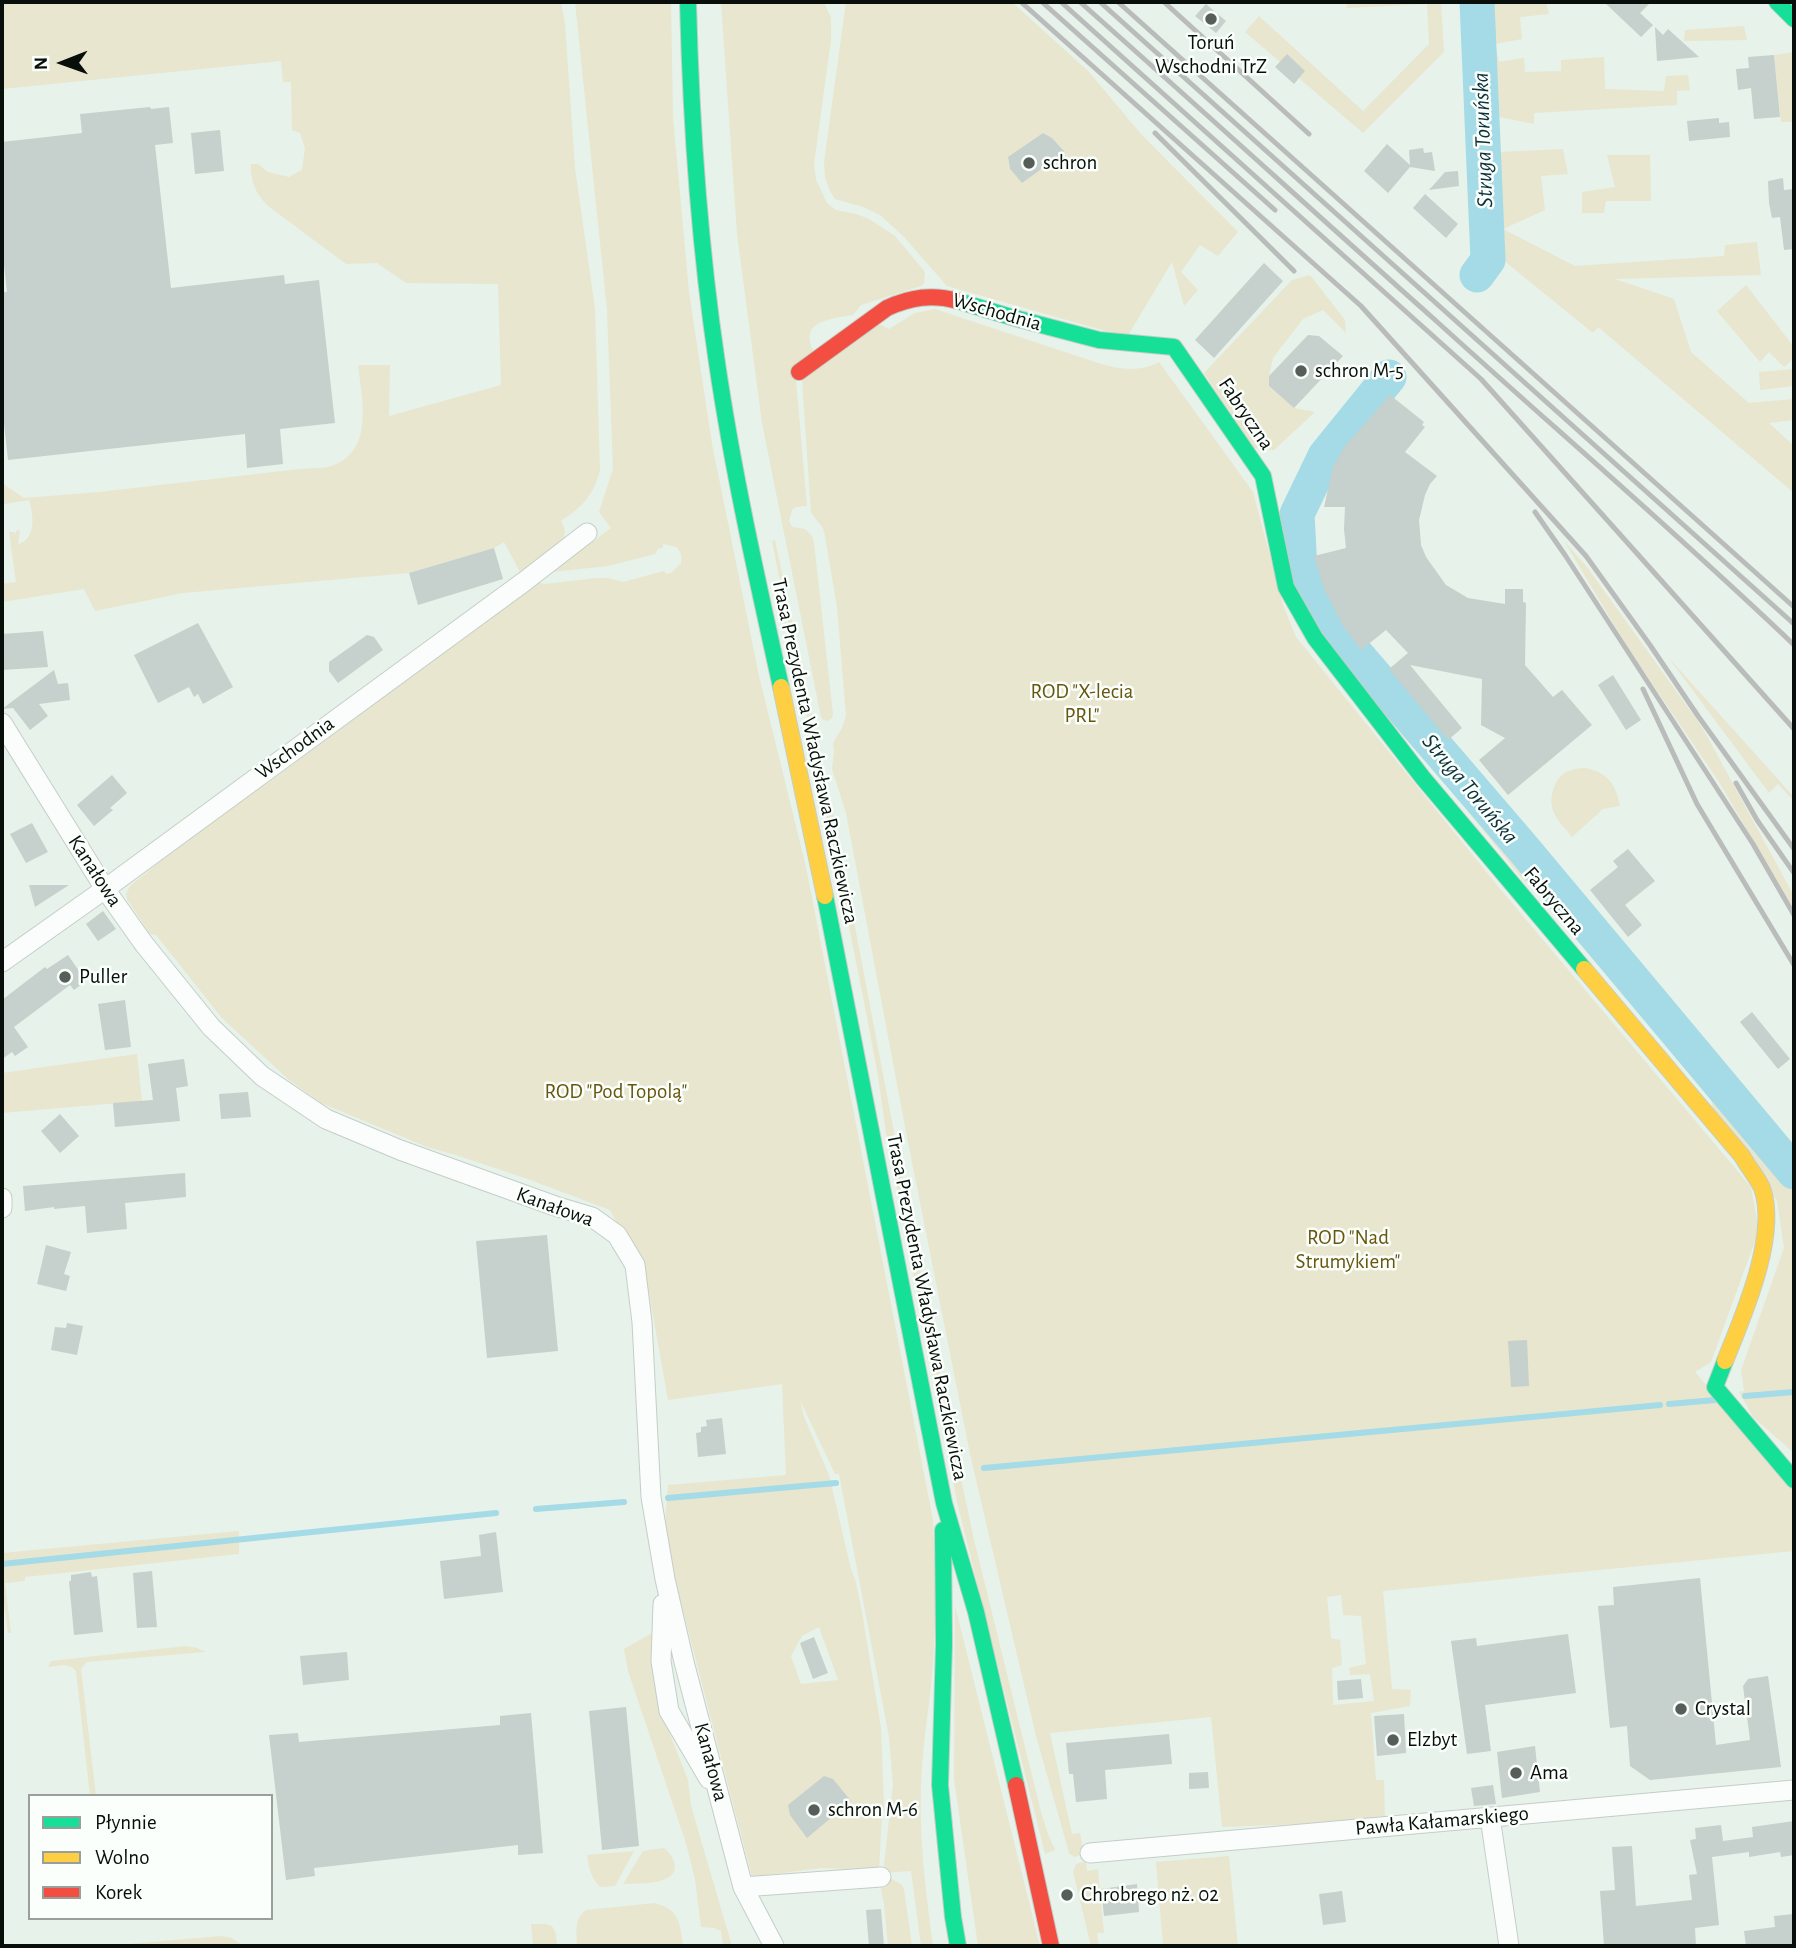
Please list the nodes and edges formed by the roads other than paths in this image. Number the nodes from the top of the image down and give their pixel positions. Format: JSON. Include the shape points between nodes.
{"nodes":[{"id":1,"x":688,"y":2,"type":"edge"},
{"id":2,"x":1777,"y":2,"type":"edge"},
{"id":3,"x":1794,"y":19,"type":"edge"},
{"id":4,"x":1174,"y":347,"type":"joint"},
{"id":5,"x":799,"y":372,"type":"dead end"},
{"id":6,"x":587,"y":533,"type":"dead end"},
{"id":7,"x":2,"y":723,"type":"edge"},
{"id":8,"x":105,"y":889,"type":"junction"},
{"id":9,"x":2,"y":962,"type":"edge"},
{"id":10,"x":2,"y":1198,"type":"edge"},
{"id":11,"x":2,"y":1209,"type":"edge"},
{"id":12,"x":1794,"y":1480,"type":"edge"},
{"id":13,"x":944,"y":1503,"type":"junction"},
{"id":14,"x":664,"y":1579,"type":"junction"},
{"id":15,"x":1794,"y":1790,"type":"edge"},
{"id":16,"x":719,"y":1795,"type":"junction"},
{"id":17,"x":1490,"y":1817,"type":"junction"},
{"id":18,"x":1090,"y":1853,"type":"dead end"},
{"id":19,"x":881,"y":1877,"type":"dead end"},
{"id":20,"x":743,"y":1887,"type":"junction"},
{"id":21,"x":774,"y":1946,"type":"edge"},
{"id":22,"x":958,"y":1946,"type":"edge"},
{"id":23,"x":1051,"y":1946,"type":"edge"},
{"id":24,"x":1509,"y":1946,"type":"edge"}],
"edges":[{"from":1,"to":13,"type":"main road","name":"Trasa Prezydenta Władysława Raczkiewicza","via":[[694,165],[725,413]]},
{"from":2,"to":3,"type":"main road"},
{"from":4,"to":5,"type":"main road","name":"Wschodnia","via":[[1103,341],[952,298],[923,296],[895,303]]},
{"from":4,"to":12,"type":"main road","name":"Fabryczna","via":[[1263,476],[1286,587],[1315,638],[1423,778],[1742,1156],[1762,1190],[1766,1225],[1759,1268],[1714,1387]]},
{"from":6,"to":8,"type":"street","name":"Wschodnia"},
{"from":7,"to":8,"type":"street","name":"Kanałowa"},
{"from":8,"to":9,"type":"street","name":"Wschodnia"},
{"from":8,"to":14,"type":"street","name":"Kanałowa","via":[[211,1027],[262,1076],[300,1102],[326,1119],[400,1150],[593,1217],[617,1235],[635,1265],[651,1497]]},
{"from":10,"to":11,"type":"street"},
{"from":13,"to":22,"type":"main road","name":"Trasa Prezydenta Władysława Raczkiewicza","via":[[940,1785]]},
{"from":13,"to":23,"type":"main road","name":"Trasa Prezydenta Władysława Raczkiewicza","via":[[962,1558]]},
{"from":14,"to":16,"type":"street","name":"Kanałowa"},
{"from":14,"to":16,"type":"street","via":[[661,1661],[669,1711]]},
{"from":15,"to":17,"type":"street","name":"Pawła Kałamarskiego"},
{"from":16,"to":20,"type":"street","name":"Kanałowa"},
{"from":17,"to":18,"type":"street","name":"Pawła Kałamarskiego"},
{"from":17,"to":24,"type":"street"},
{"from":19,"to":20,"type":"street"},
{"from":20,"to":21,"type":"street","name":"Kanałowa"}]}
